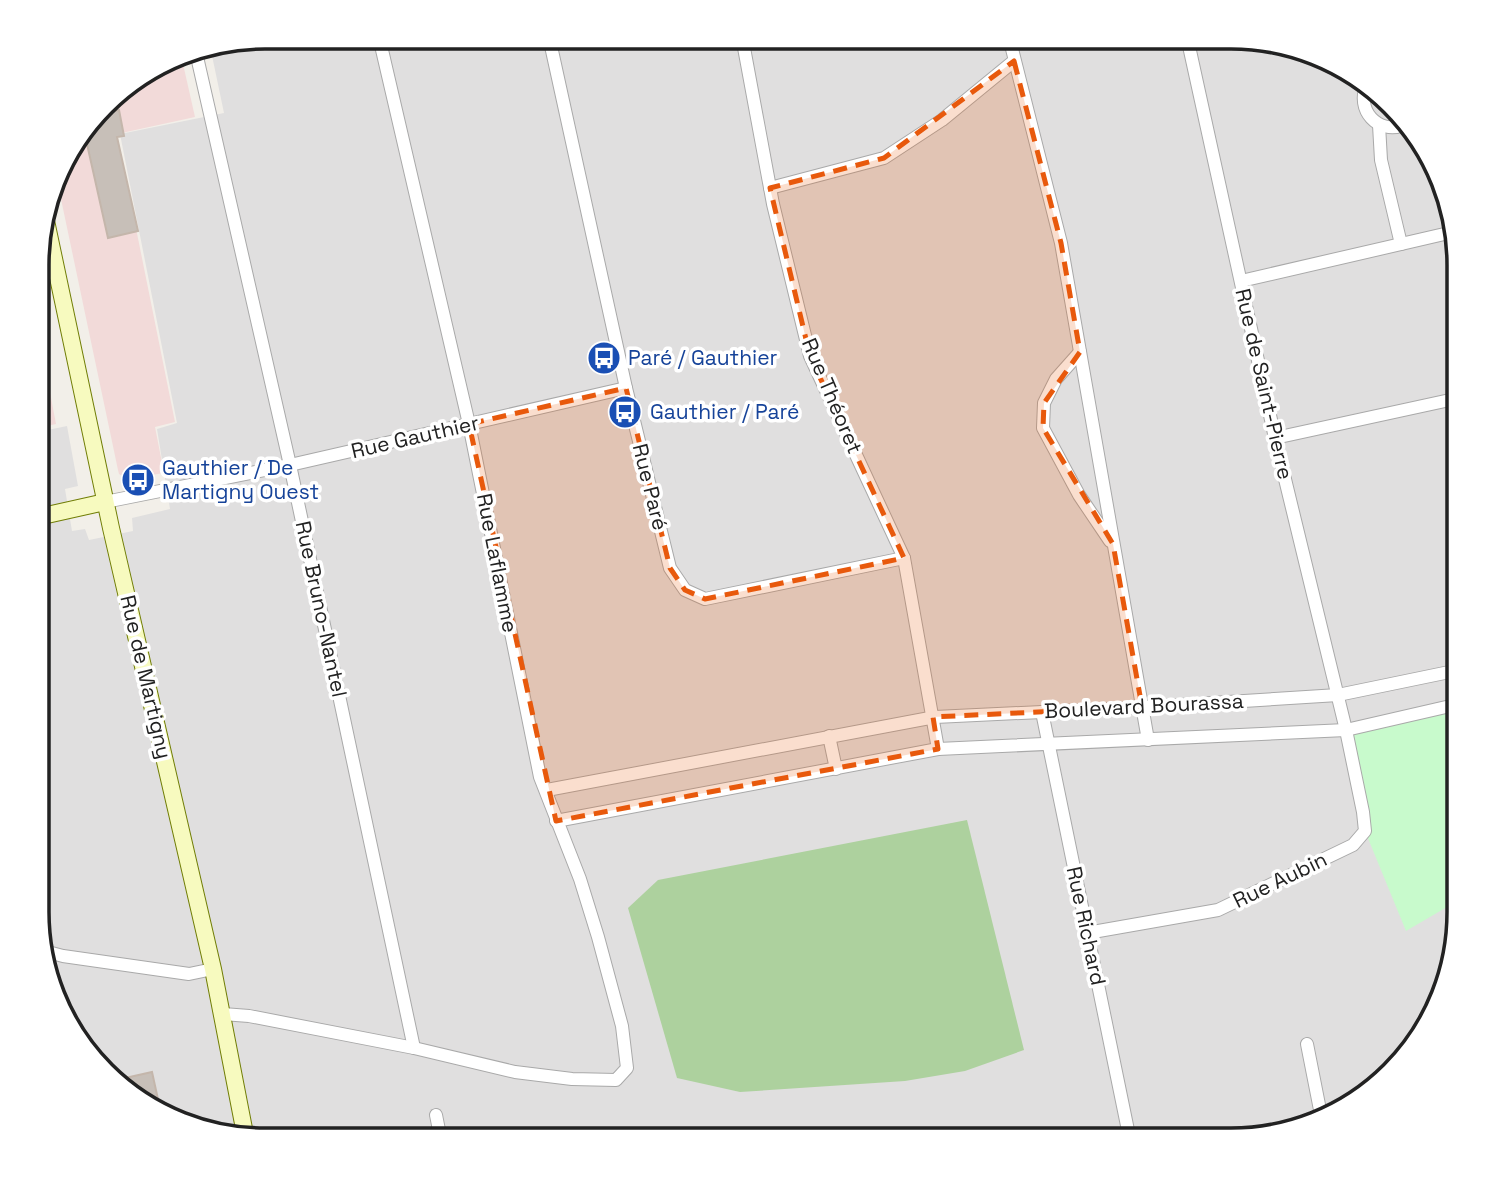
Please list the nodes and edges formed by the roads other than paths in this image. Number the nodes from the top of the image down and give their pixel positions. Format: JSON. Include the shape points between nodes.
{"nodes":[{"id":1,"x":382,"y":49,"type":"edge"},
{"id":2,"x":552,"y":49,"type":"edge"},
{"id":3,"x":745,"y":49,"type":"edge"},
{"id":4,"x":1012,"y":49,"type":"edge"},
{"id":5,"x":1190,"y":49,"type":"edge"},
{"id":6,"x":198,"y":59,"type":"edge"},
{"id":7,"x":1014,"y":61,"type":"junction"},
{"id":8,"x":1364,"y":96,"type":"edge"},
{"id":9,"x":1380,"y":125,"type":"junction"},
{"id":10,"x":1396,"y":127,"type":"edge"},
{"id":11,"x":771,"y":188,"type":"junction"},
{"id":12,"x":1445,"y":234,"type":"edge"},
{"id":13,"x":51,"y":243,"type":"edge"},
{"id":14,"x":1401,"y":244,"type":"junction"},
{"id":15,"x":1241,"y":281,"type":"junction"},
{"id":16,"x":1080,"y":352,"type":"junction"},
{"id":17,"x":626,"y":388,"type":"junction"},
{"id":18,"x":1447,"y":401,"type":"edge"},
{"id":19,"x":469,"y":424,"type":"junction"},
{"id":20,"x":1275,"y":438,"type":"junction"},
{"id":21,"x":290,"y":465,"type":"junction"},
{"id":22,"x":105,"y":502,"type":"junction"},
{"id":23,"x":49,"y":515,"type":"edge"},
{"id":24,"x":1113,"y":544,"type":"junction"},
{"id":25,"x":904,"y":558,"type":"junction"},
{"id":26,"x":1447,"y":672,"type":"edge"},
{"id":27,"x":1338,"y":695,"type":"junction"},
{"id":28,"x":1142,"y":707,"type":"junction"},
{"id":29,"x":1447,"y":707,"type":"edge"},
{"id":30,"x":1042,"y":712,"type":"junction"},
{"id":31,"x":933,"y":717,"type":"junction"},
{"id":32,"x":1346,"y":730,"type":"junction"},
{"id":33,"x":829,"y":736,"type":"junction"},
{"id":34,"x":1148,"y":740,"type":"junction"},
{"id":35,"x":1048,"y":743,"type":"junction"},
{"id":36,"x":938,"y":749,"type":"junction"},
{"id":37,"x":836,"y":769,"type":"junction"},
{"id":38,"x":547,"y":790,"type":"junction"},
{"id":39,"x":556,"y":821,"type":"junction"},
{"id":40,"x":1087,"y":933,"type":"junction"},
{"id":41,"x":53,"y":953,"type":"edge"},
{"id":42,"x":214,"y":969,"type":"junction"},
{"id":43,"x":223,"y":1014,"type":"junction"},
{"id":44,"x":1307,"y":1044,"type":"dead end"},
{"id":45,"x":414,"y":1048,"type":"junction"},
{"id":46,"x":1320,"y":1109,"type":"edge"},
{"id":47,"x":436,"y":1115,"type":"dead end"},
{"id":48,"x":244,"y":1127,"type":"edge"},
{"id":49,"x":439,"y":1128,"type":"edge"},
{"id":50,"x":1128,"y":1128,"type":"edge"}],
"edges":[{"from":1,"to":19,"type":"street","name":"Rue Laflamme"},
{"from":2,"to":17,"type":"street","name":"Rue Paré"},
{"from":3,"to":11,"type":"street","name":"Rue Théoret"},
{"from":4,"to":7,"type":"street"},
{"from":5,"to":15,"type":"street","name":"Rue de Saint-Pierre"},
{"from":6,"to":21,"type":"street","name":"Rue Bruno-Nantel"},
{"from":7,"to":11,"type":"street","via":[[942,120],[884,158]]},
{"from":7,"to":16,"type":"street","via":[[1061,243]]},
{"from":8,"to":9,"type":"street","via":[[1365,111]]},
{"from":9,"to":10,"type":"street"},
{"from":9,"to":14,"type":"street","via":[[1381,160]]},
{"from":11,"to":25,"type":"street","name":"Rue Théoret","via":[[810,356]]},
{"from":12,"to":14,"type":"street"},
{"from":13,"to":22,"type":"main road","name":"Rue de Martigny"},
{"from":14,"to":15,"type":"street"},
{"from":15,"to":20,"type":"street","name":"Rue de Saint-Pierre"},
{"from":16,"to":24,"type":"street"},
{"from":16,"to":24,"type":"street","via":[[1056,379],[1044,403],[1044,428],[1079,495]]},
{"from":17,"to":19,"type":"street","name":"Rue Gauthier"},
{"from":17,"to":25,"type":"street","name":"Rue Paré","via":[[670,568],[685,590],[705,599]]},
{"from":18,"to":20,"type":"street"},
{"from":19,"to":21,"type":"street","name":"Rue Gauthier"},
{"from":19,"to":38,"type":"street","name":"Rue Laflamme","via":[[540,777]]},
{"from":20,"to":27,"type":"street","name":"Rue de Saint-Pierre"},
{"from":21,"to":22,"type":"street","name":"Rue Gauthier"},
{"from":21,"to":45,"type":"street","name":"Rue Bruno-Nantel"},
{"from":22,"to":23,"type":"main road","name":"Rue Gauthier"},
{"from":22,"to":42,"type":"main road","name":"Rue de Martigny"},
{"from":24,"to":28,"type":"street"},
{"from":25,"to":31,"type":"street","name":"Rue Théoret"},
{"from":26,"to":27,"type":"street","name":"Boulevard Bourassa"},
{"from":27,"to":28,"type":"street","name":"Boulevard Bourassa"},
{"from":27,"to":32,"type":"street","name":"Rue de Saint-Pierre"},
{"from":28,"to":30,"type":"street","name":"Boulevard Bourassa"},
{"from":28,"to":34,"type":"street"},
{"from":29,"to":32,"type":"street","name":"Boulevard Bourassa"},
{"from":30,"to":31,"type":"street","name":"Boulevard Bourassa"},
{"from":30,"to":35,"type":"street","name":"Rue Richard"},
{"from":31,"to":33,"type":"street","name":"Boulevard Bourassa"},
{"from":31,"to":36,"type":"street","name":"Rue Théoret"},
{"from":32,"to":34,"type":"street","name":"Boulevard Bourassa"},
{"from":32,"to":40,"type":"street","name":"Rue Aubin","via":[[1365,831],[1353,845],[1218,910]]},
{"from":33,"to":37,"type":"street"},
{"from":33,"to":38,"type":"street","name":"Boulevard Bourassa"},
{"from":34,"to":35,"type":"street","name":"Boulevard Bourassa"},
{"from":35,"to":36,"type":"street","name":"Boulevard Bourassa"},
{"from":35,"to":40,"type":"street","name":"Rue Richard"},
{"from":36,"to":37,"type":"street","name":"Boulevard Bourassa"},
{"from":37,"to":39,"type":"street","name":"Boulevard Bourassa"},
{"from":38,"to":39,"type":"street","name":"Rue Laflamme"},
{"from":39,"to":45,"type":"street","name":"Rue Laflamme","via":[[598,937],[622,1026],[627,1068],[616,1080],[572,1079],[515,1072]]},
{"from":40,"to":50,"type":"street","name":"Rue Richard"},
{"from":41,"to":42,"type":"street","via":[[189,974]]},
{"from":42,"to":43,"type":"main road","name":"Rue de Martigny"},
{"from":43,"to":45,"type":"street"},
{"from":43,"to":48,"type":"main road","name":"Rue de Martigny"},
{"from":44,"to":46,"type":"street"},
{"from":47,"to":49,"type":"street"}]}
